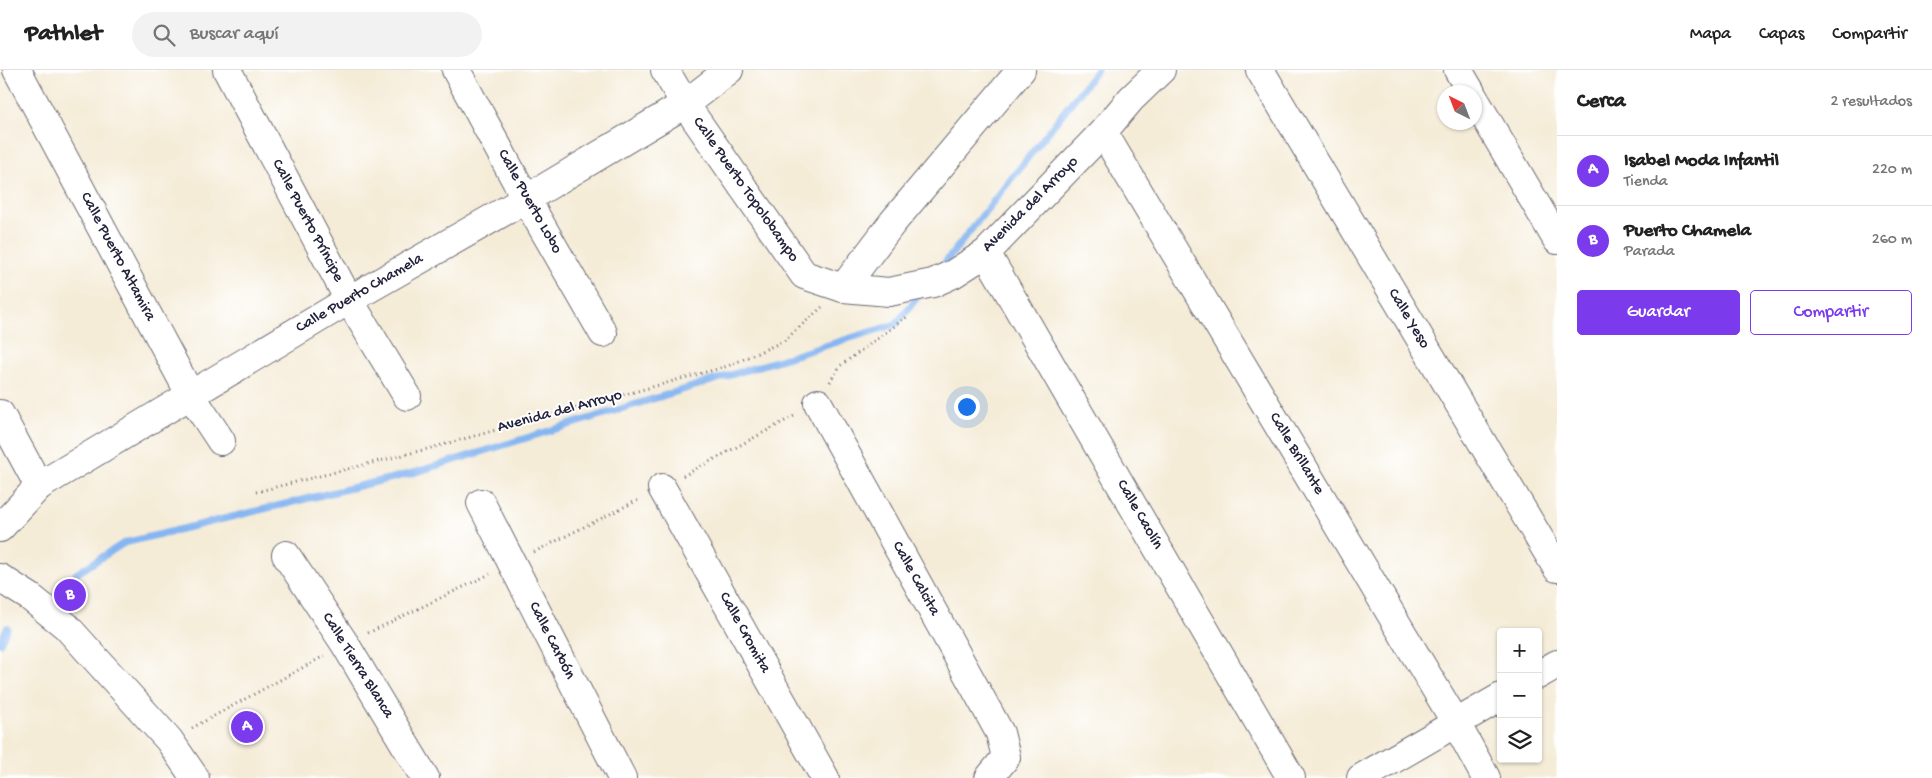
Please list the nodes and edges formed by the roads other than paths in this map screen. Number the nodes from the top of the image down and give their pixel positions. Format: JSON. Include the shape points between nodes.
{"nodes":[{"id":1,"x":17,"y":70,"type":"edge"},
{"id":2,"x":227,"y":70,"type":"edge"},
{"id":3,"x":456,"y":70,"type":"edge"},
{"id":4,"x":665,"y":70,"type":"edge"},
{"id":5,"x":729,"y":70,"type":"edge"},
{"id":6,"x":1021,"y":70,"type":"edge"},
{"id":7,"x":1161,"y":70,"type":"edge"},
{"id":8,"x":1260,"y":70,"type":"edge"},
{"id":9,"x":1458,"y":70,"type":"edge"},
{"id":10,"x":1467,"y":85,"type":"edge"},
{"id":11,"x":685,"y":104,"type":"junction"},
{"id":12,"x":1482,"y":112,"type":"edge"},
{"id":13,"x":1104,"y":132,"type":"junction"},
{"id":14,"x":526,"y":199,"type":"junction"},
{"id":15,"x":1557,"y":240,"type":"edge"},
{"id":16,"x":986,"y":253,"type":"junction"},
{"id":17,"x":843,"y":288,"type":"junction"},
{"id":18,"x":349,"y":300,"type":"junction"},
{"id":19,"x":603,"y":333,"type":"dead end"},
{"id":20,"x":190,"y":394,"type":"junction"},
{"id":21,"x":407,"y":396,"type":"dead end"},
{"id":22,"x":818,"y":403,"type":"road end"},
{"id":23,"x":0,"y":414,"type":"edge"},
{"id":24,"x":221,"y":441,"type":"dead end"},
{"id":25,"x":39,"y":486,"type":"junction"},
{"id":26,"x":662,"y":488,"type":"road end"},
{"id":27,"x":480,"y":503,"type":"dead end"},
{"id":28,"x":0,"y":528,"type":"edge"},
{"id":29,"x":286,"y":554,"type":"dead end"},
{"id":30,"x":1557,"y":568,"type":"edge"},
{"id":31,"x":0,"y":578,"type":"edge"},
{"id":32,"x":1557,"y":664,"type":"edge"},
{"id":33,"x":1541,"y":673,"type":"edge"},
{"id":34,"x":1497,"y":699,"type":"edge"},
{"id":35,"x":1456,"y":723,"type":"junction"},
{"id":36,"x":195,"y":778,"type":"edge"},
{"id":37,"x":424,"y":778,"type":"edge"},
{"id":38,"x":622,"y":778,"type":"edge"},
{"id":39,"x":826,"y":778,"type":"edge"},
{"id":40,"x":989,"y":778,"type":"edge"},
{"id":41,"x":1291,"y":778,"type":"edge"},
{"id":42,"x":1362,"y":778,"type":"edge"},
{"id":43,"x":1486,"y":778,"type":"edge"}],
"edges":[{"from":1,"to":20,"type":"street","name":"Calle Puerto Altamira"},
{"from":2,"to":18,"type":"street","name":"Calle Puerto Príncipe"},
{"from":3,"to":14,"type":"street","name":"Calle Puerto Lobo"},
{"from":4,"to":11,"type":"street","name":"Calle Puerto Topolobampo"},
{"from":5,"to":11,"type":"street","name":"Calle Puerto Chamela"},
{"from":6,"to":17,"type":"street","via":[[893,222]]},
{"from":7,"to":13,"type":"street","name":"Avenida del Arroyo","via":[[1130,99]]},
{"from":8,"to":30,"type":"street","name":"Calle Yeso"},
{"from":9,"to":10,"type":"street"},
{"from":11,"to":14,"type":"street","name":"Calle Puerto Chamela"},
{"from":11,"to":17,"type":"street","name":"Calle Puerto Topolobampo","via":[[804,274]]},
{"from":12,"to":15,"type":"street"},
{"from":13,"to":16,"type":"street","name":"Avenida del Arroyo"},
{"from":13,"to":35,"type":"street","name":"Calle Brillante"},
{"from":14,"to":18,"type":"street","name":"Calle Puerto Chamela"},
{"from":14,"to":19,"type":"street","name":"Calle Puerto Lobo"},
{"from":16,"to":17,"type":"street","name":"Avenida del Arroyo","via":[[953,274],[933,282],[889,292]]},
{"from":16,"to":41,"type":"street","name":"Calle Caolín"},
{"from":18,"to":20,"type":"street","name":"Calle Puerto Chamela"},
{"from":18,"to":21,"type":"street","name":"Calle Puerto Príncipe"},
{"from":20,"to":24,"type":"street","name":"Calle Puerto Altamira"},
{"from":20,"to":25,"type":"street","name":"Calle Puerto Chamela"},
{"from":22,"to":40,"type":"street","name":"Calle Calcita","via":[[1000,733],[1006,757]]},
{"from":23,"to":25,"type":"street"},
{"from":25,"to":28,"type":"street","name":"Calle Puerto Chamela"},
{"from":26,"to":39,"type":"street","name":"Calle Cromita"},
{"from":27,"to":38,"type":"street","name":"Calle Carbón"},
{"from":29,"to":37,"type":"street","name":"Calle Tierra Blanca","via":[[345,644]]},
{"from":31,"to":36,"type":"street","via":[[66,626],[169,740]]},
{"from":32,"to":33,"type":"street"},
{"from":34,"to":35,"type":"street"},
{"from":35,"to":42,"type":"street"},
{"from":35,"to":43,"type":"street","name":"Calle Brillante"}]}
